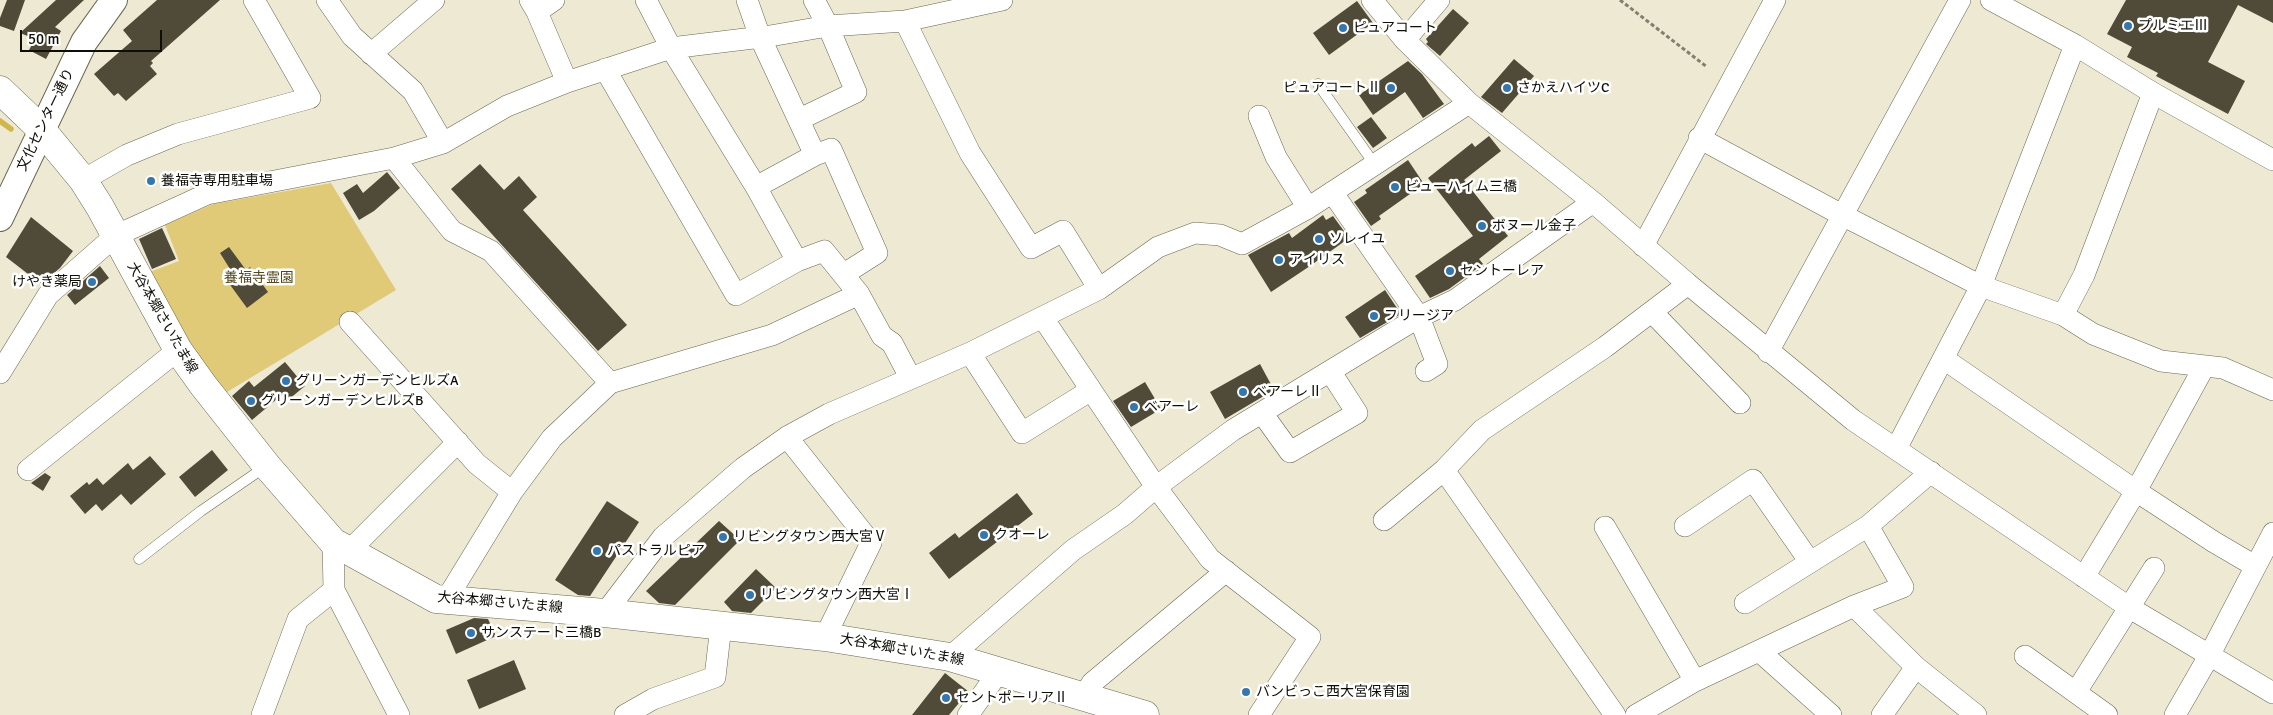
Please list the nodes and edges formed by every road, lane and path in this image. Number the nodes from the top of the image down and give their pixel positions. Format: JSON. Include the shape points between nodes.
{"nodes":[{"id":1,"x":114,"y":0,"type":"edge"},
{"id":2,"x":254,"y":0,"type":"edge"},
{"id":3,"x":327,"y":0,"type":"edge"},
{"id":4,"x":434,"y":0,"type":"edge"},
{"id":5,"x":646,"y":0,"type":"edge"},
{"id":6,"x":748,"y":0,"type":"edge"},
{"id":7,"x":814,"y":0,"type":"edge"},
{"id":8,"x":1002,"y":0,"type":"edge"},
{"id":9,"x":1372,"y":0,"type":"edge"},
{"id":10,"x":1439,"y":0,"type":"edge"},
{"id":11,"x":1620,"y":0,"type":"edge"},
{"id":12,"x":1960,"y":0,"type":"edge"},
{"id":13,"x":1991,"y":0,"type":"edge"},
{"id":14,"x":1769,"y":2,"type":"edge"},
{"id":15,"x":540,"y":4,"type":"edge"},
{"id":16,"x":957,"y":5,"type":"edge"},
{"id":17,"x":904,"y":21,"type":"junction"},
{"id":18,"x":828,"y":26,"type":"junction"},
{"id":19,"x":760,"y":37,"type":"junction"},
{"id":20,"x":1405,"y":40,"type":"junction"},
{"id":21,"x":2075,"y":45,"type":"junction"},
{"id":22,"x":671,"y":48,"type":"junction"},
{"id":23,"x":372,"y":54,"type":"junction"},
{"id":24,"x":1707,"y":67,"type":"dead end"},
{"id":25,"x":605,"y":69,"type":"junction"},
{"id":26,"x":567,"y":82,"type":"junction"},
{"id":27,"x":1318,"y":84,"type":"dead end"},
{"id":28,"x":0,"y":90,"type":"edge"},
{"id":29,"x":2153,"y":93,"type":"junction"},
{"id":30,"x":1469,"y":103,"type":"junction"},
{"id":31,"x":1259,"y":116,"type":"dead end"},
{"id":32,"x":800,"y":119,"type":"junction"},
{"id":33,"x":41,"y":129,"type":"junction"},
{"id":34,"x":1699,"y":138,"type":"junction"},
{"id":35,"x":443,"y":143,"type":"junction"},
{"id":36,"x":816,"y":154,"type":"junction"},
{"id":37,"x":394,"y":158,"type":"junction"},
{"id":38,"x":2273,"y":160,"type":"edge"},
{"id":39,"x":1375,"y":165,"type":"junction"},
{"id":40,"x":83,"y":180,"type":"junction"},
{"id":41,"x":756,"y":187,"type":"junction"},
{"id":42,"x":1332,"y":192,"type":"junction"},
{"id":43,"x":1593,"y":202,"type":"junction"},
{"id":44,"x":1308,"y":208,"type":"junction"},
{"id":45,"x":1842,"y":215,"type":"junction"},
{"id":46,"x":0,"y":218,"type":"edge"},
{"id":47,"x":115,"y":236,"type":"junction"},
{"id":48,"x":1643,"y":246,"type":"junction"},
{"id":49,"x":797,"y":262,"type":"junction"},
{"id":50,"x":844,"y":274,"type":"junction"},
{"id":51,"x":1688,"y":284,"type":"junction"},
{"id":52,"x":1981,"y":286,"type":"junction"},
{"id":53,"x":1099,"y":289,"type":"junction"},
{"id":54,"x":858,"y":294,"type":"junction"},
{"id":55,"x":1652,"y":312,"type":"junction"},
{"id":56,"x":2063,"y":315,"type":"junction"},
{"id":57,"x":1419,"y":317,"type":"junction"},
{"id":58,"x":1043,"y":318,"type":"junction"},
{"id":59,"x":350,"y":322,"type":"dead end"},
{"id":60,"x":178,"y":350,"type":"junction"},
{"id":61,"x":1768,"y":352,"type":"junction"},
{"id":62,"x":970,"y":353,"type":"junction"},
{"id":63,"x":1944,"y":360,"type":"junction"},
{"id":64,"x":2204,"y":367,"type":"junction"},
{"id":65,"x":1330,"y":371,"type":"junction"},
{"id":66,"x":1426,"y":371,"type":"dead end"},
{"id":67,"x":0,"y":373,"type":"edge"},
{"id":68,"x":910,"y":378,"type":"junction"},
{"id":69,"x":610,"y":383,"type":"junction"},
{"id":70,"x":1091,"y":390,"type":"junction"},
{"id":71,"x":2273,"y":390,"type":"edge"},
{"id":72,"x":1740,"y":403,"type":"dead end"},
{"id":73,"x":1262,"y":413,"type":"junction"},
{"id":74,"x":787,"y":437,"type":"junction"},
{"id":75,"x":458,"y":442,"type":"junction"},
{"id":76,"x":1896,"y":449,"type":"junction"},
{"id":77,"x":268,"y":466,"type":"junction"},
{"id":78,"x":28,"y":470,"type":"dead end"},
{"id":79,"x":1444,"y":470,"type":"junction"},
{"id":80,"x":1931,"y":472,"type":"junction"},
{"id":81,"x":1156,"y":487,"type":"junction"},
{"id":82,"x":2136,"y":491,"type":"junction"},
{"id":83,"x":512,"y":492,"type":"junction"},
{"id":84,"x":1384,"y":520,"type":"dead end"},
{"id":85,"x":1684,"y":526,"type":"dead end"},
{"id":86,"x":1868,"y":526,"type":"junction"},
{"id":87,"x":1605,"y":528,"type":"dead end"},
{"id":88,"x":2271,"y":540,"type":"edge"},
{"id":89,"x":341,"y":547,"type":"junction"},
{"id":90,"x":138,"y":559,"type":"dead end"},
{"id":91,"x":1810,"y":562,"type":"junction"},
{"id":92,"x":2255,"y":566,"type":"junction"},
{"id":93,"x":2154,"y":568,"type":"dead end"},
{"id":94,"x":1226,"y":571,"type":"junction"},
{"id":95,"x":2084,"y":577,"type":"junction"},
{"id":96,"x":334,"y":590,"type":"junction"},
{"id":97,"x":446,"y":600,"type":"junction"},
{"id":98,"x":1745,"y":603,"type":"dead end"},
{"id":99,"x":1854,"y":606,"type":"junction"},
{"id":100,"x":2130,"y":608,"type":"junction"},
{"id":101,"x":604,"y":613,"type":"junction"},
{"id":102,"x":721,"y":626,"type":"junction"},
{"id":103,"x":825,"y":637,"type":"junction"},
{"id":104,"x":1759,"y":651,"type":"junction"},
{"id":105,"x":2025,"y":656,"type":"dead end"},
{"id":106,"x":2209,"y":656,"type":"junction"},
{"id":107,"x":950,"y":657,"type":"junction"},
{"id":108,"x":1916,"y":667,"type":"junction"},
{"id":109,"x":1000,"y":670,"type":"junction"},
{"id":110,"x":1695,"y":681,"type":"junction"},
{"id":111,"x":2076,"y":692,"type":"junction"},
{"id":112,"x":2273,"y":693,"type":"edge"},
{"id":113,"x":1084,"y":696,"type":"junction"},
{"id":114,"x":262,"y":715,"type":"edge"},
{"id":115,"x":399,"y":715,"type":"edge"},
{"id":116,"x":625,"y":715,"type":"edge"},
{"id":117,"x":968,"y":715,"type":"edge"},
{"id":118,"x":1145,"y":715,"type":"edge"},
{"id":119,"x":1259,"y":715,"type":"edge"},
{"id":120,"x":1615,"y":715,"type":"edge"},
{"id":121,"x":1636,"y":715,"type":"edge"},
{"id":122,"x":1831,"y":715,"type":"edge"},
{"id":123,"x":1882,"y":715,"type":"edge"},
{"id":124,"x":1976,"y":715,"type":"edge"},
{"id":125,"x":2108,"y":715,"type":"edge"},
{"id":126,"x":2175,"y":715,"type":"edge"}],
"edges":[{"from":1,"to":33,"type":"street","name":"文化センター通り","via":[[84,42]]},
{"from":2,"to":40,"type":"street","via":[[310,98],[178,134],[128,155]]},
{"from":3,"to":23,"type":"street","via":[[352,36]]},
{"from":4,"to":23,"type":"street"},
{"from":5,"to":22,"type":"street"},
{"from":6,"to":19,"type":"street"},
{"from":7,"to":18,"type":"street"},
{"from":8,"to":16,"type":"street"},
{"from":9,"to":20,"type":"street"},
{"from":10,"to":20,"type":"street"},
{"from":11,"to":24,"type":"path"},
{"from":12,"to":45,"type":"street"},
{"from":13,"to":21,"type":"street"},
{"from":14,"to":34,"type":"street"},
{"from":15,"to":26,"type":"street"},
{"from":16,"to":17,"type":"street"},
{"from":17,"to":18,"type":"street"},
{"from":17,"to":53,"type":"street","via":[[970,153],[1031,248],[1063,231]]},
{"from":18,"to":19,"type":"street"},
{"from":18,"to":32,"type":"street","via":[[856,92]]},
{"from":19,"to":22,"type":"street"},
{"from":19,"to":32,"type":"street"},
{"from":20,"to":30,"type":"street"},
{"from":21,"to":29,"type":"street"},
{"from":21,"to":52,"type":"street"},
{"from":22,"to":25,"type":"street"},
{"from":22,"to":41,"type":"street"},
{"from":23,"to":35,"type":"street","via":[[413,92]]},
{"from":25,"to":26,"type":"street"},
{"from":25,"to":49,"type":"street","via":[[736,295]]},
{"from":26,"to":35,"type":"street","via":[[507,106]]},
{"from":27,"to":39,"type":"lane"},
{"from":28,"to":33,"type":"main road","name":"大谷本郷さいたま線"},
{"from":29,"to":38,"type":"street"},
{"from":29,"to":56,"type":"street","via":[[2084,274]]},
{"from":30,"to":39,"type":"street"},
{"from":30,"to":43,"type":"street"},
{"from":31,"to":44,"type":"street","via":[[1276,157]]},
{"from":32,"to":36,"type":"street"},
{"from":33,"to":40,"type":"main road","name":"大谷本郷さいたま線"},
{"from":33,"to":46,"type":"street","name":"文化センター通り"},
{"from":34,"to":45,"type":"street"},
{"from":34,"to":48,"type":"street"},
{"from":35,"to":37,"type":"street"},
{"from":36,"to":41,"type":"street"},
{"from":36,"to":50,"type":"street","via":[[831,149],[876,253]]},
{"from":37,"to":47,"type":"street","via":[[207,194]]},
{"from":37,"to":69,"type":"street","via":[[452,230],[492,251]]},
{"from":39,"to":42,"type":"street"},
{"from":40,"to":47,"type":"main road","name":"大谷本郷さいたま線"},
{"from":41,"to":49,"type":"street"},
{"from":42,"to":44,"type":"street"},
{"from":42,"to":57,"type":"street"},
{"from":43,"to":48,"type":"street"},
{"from":43,"to":57,"type":"street","via":[[1455,300]]},
{"from":44,"to":53,"type":"street","via":[[1242,244],[1220,235],[1195,233],[1158,247]]},
{"from":45,"to":52,"type":"street"},
{"from":45,"to":61,"type":"street"},
{"from":47,"to":60,"type":"main road","name":"大谷本郷さいたま線"},
{"from":47,"to":67,"type":"street","via":[[48,295]]},
{"from":48,"to":51,"type":"street"},
{"from":49,"to":50,"type":"street","via":[[824,252]]},
{"from":50,"to":54,"type":"street"},
{"from":51,"to":55,"type":"street"},
{"from":51,"to":61,"type":"street"},
{"from":52,"to":56,"type":"street"},
{"from":52,"to":63,"type":"street"},
{"from":53,"to":58,"type":"street"},
{"from":54,"to":68,"type":"street","via":[[882,336],[892,343]]},
{"from":54,"to":69,"type":"street","via":[[772,335]]},
{"from":55,"to":72,"type":"street"},
{"from":55,"to":79,"type":"street","via":[[1482,430]]},
{"from":56,"to":64,"type":"street","via":[[2093,334],[2161,361]]},
{"from":57,"to":65,"type":"street"},
{"from":57,"to":66,"type":"street","via":[[1437,364]]},
{"from":58,"to":62,"type":"street"},
{"from":58,"to":70,"type":"street"},
{"from":59,"to":75,"type":"street"},
{"from":60,"to":77,"type":"main road","name":"大谷本郷さいたま線"},
{"from":60,"to":78,"type":"street"},
{"from":61,"to":76,"type":"street","via":[[1853,420]]},
{"from":62,"to":68,"type":"street"},
{"from":62,"to":70,"type":"street","via":[[1022,432]]},
{"from":63,"to":76,"type":"street"},
{"from":63,"to":82,"type":"street"},
{"from":64,"to":71,"type":"street","via":[[2223,368]]},
{"from":64,"to":82,"type":"street"},
{"from":65,"to":73,"type":"street"},
{"from":65,"to":73,"type":"street","via":[[1357,414],[1290,452]]},
{"from":68,"to":74,"type":"street","via":[[829,414]]},
{"from":69,"to":83,"type":"street","via":[[552,438]]},
{"from":70,"to":81,"type":"street"},
{"from":73,"to":81,"type":"street","via":[[1233,430]]},
{"from":74,"to":101,"type":"street","via":[[743,468],[663,538]]},
{"from":74,"to":103,"type":"street","via":[[870,542]]},
{"from":75,"to":83,"type":"street","via":[[477,464]]},
{"from":75,"to":89,"type":"street"},
{"from":76,"to":80,"type":"street"},
{"from":77,"to":89,"type":"main road","name":"大谷本郷さいたま線"},
{"from":77,"to":90,"type":"lane"},
{"from":79,"to":84,"type":"street"},
{"from":79,"to":120,"type":"street"},
{"from":80,"to":86,"type":"street"},
{"from":80,"to":95,"type":"street"},
{"from":81,"to":94,"type":"street","via":[[1210,559]]},
{"from":81,"to":107,"type":"street","via":[[1125,514],[1073,550]]},
{"from":82,"to":92,"type":"street"},
{"from":82,"to":95,"type":"street"},
{"from":83,"to":97,"type":"street"},
{"from":85,"to":91,"type":"street","via":[[1753,480]]},
{"from":86,"to":91,"type":"street"},
{"from":86,"to":99,"type":"street","via":[[1902,587]]},
{"from":87,"to":110,"type":"street"},
{"from":88,"to":92,"type":"street"},
{"from":89,"to":96,"type":"street"},
{"from":89,"to":97,"type":"main road","name":"大谷本郷さいたま線","via":[[436,599]]},
{"from":91,"to":98,"type":"street"},
{"from":92,"to":106,"type":"street"},
{"from":93,"to":100,"type":"street"},
{"from":94,"to":113,"type":"street","via":[[1092,682]]},
{"from":94,"to":119,"type":"street","via":[[1310,637]]},
{"from":95,"to":100,"type":"street"},
{"from":96,"to":114,"type":"street","via":[[298,619]]},
{"from":96,"to":115,"type":"street"},
{"from":97,"to":101,"type":"main road","name":"大谷本郷さいたま線"},
{"from":99,"to":104,"type":"street"},
{"from":99,"to":108,"type":"street"},
{"from":100,"to":106,"type":"street"},
{"from":100,"to":111,"type":"street"},
{"from":101,"to":102,"type":"main road","name":"大谷本郷さいたま線"},
{"from":102,"to":103,"type":"main road","name":"大谷本郷さいたま線"},
{"from":102,"to":116,"type":"street","via":[[715,677],[653,699]]},
{"from":103,"to":107,"type":"main road","name":"大谷本郷さいたま線"},
{"from":104,"to":110,"type":"street"},
{"from":104,"to":122,"type":"street"},
{"from":105,"to":111,"type":"street"},
{"from":106,"to":112,"type":"street"},
{"from":106,"to":126,"type":"street"},
{"from":107,"to":109,"type":"main road","name":"大谷本郷さいたま線"},
{"from":108,"to":123,"type":"street"},
{"from":108,"to":124,"type":"street"},
{"from":109,"to":113,"type":"main road","name":"大谷本郷さいたま線"},
{"from":109,"to":117,"type":"street"},
{"from":110,"to":121,"type":"street"},
{"from":111,"to":125,"type":"street"},
{"from":113,"to":118,"type":"main road","name":"大谷本郷さいたま線"}]}
